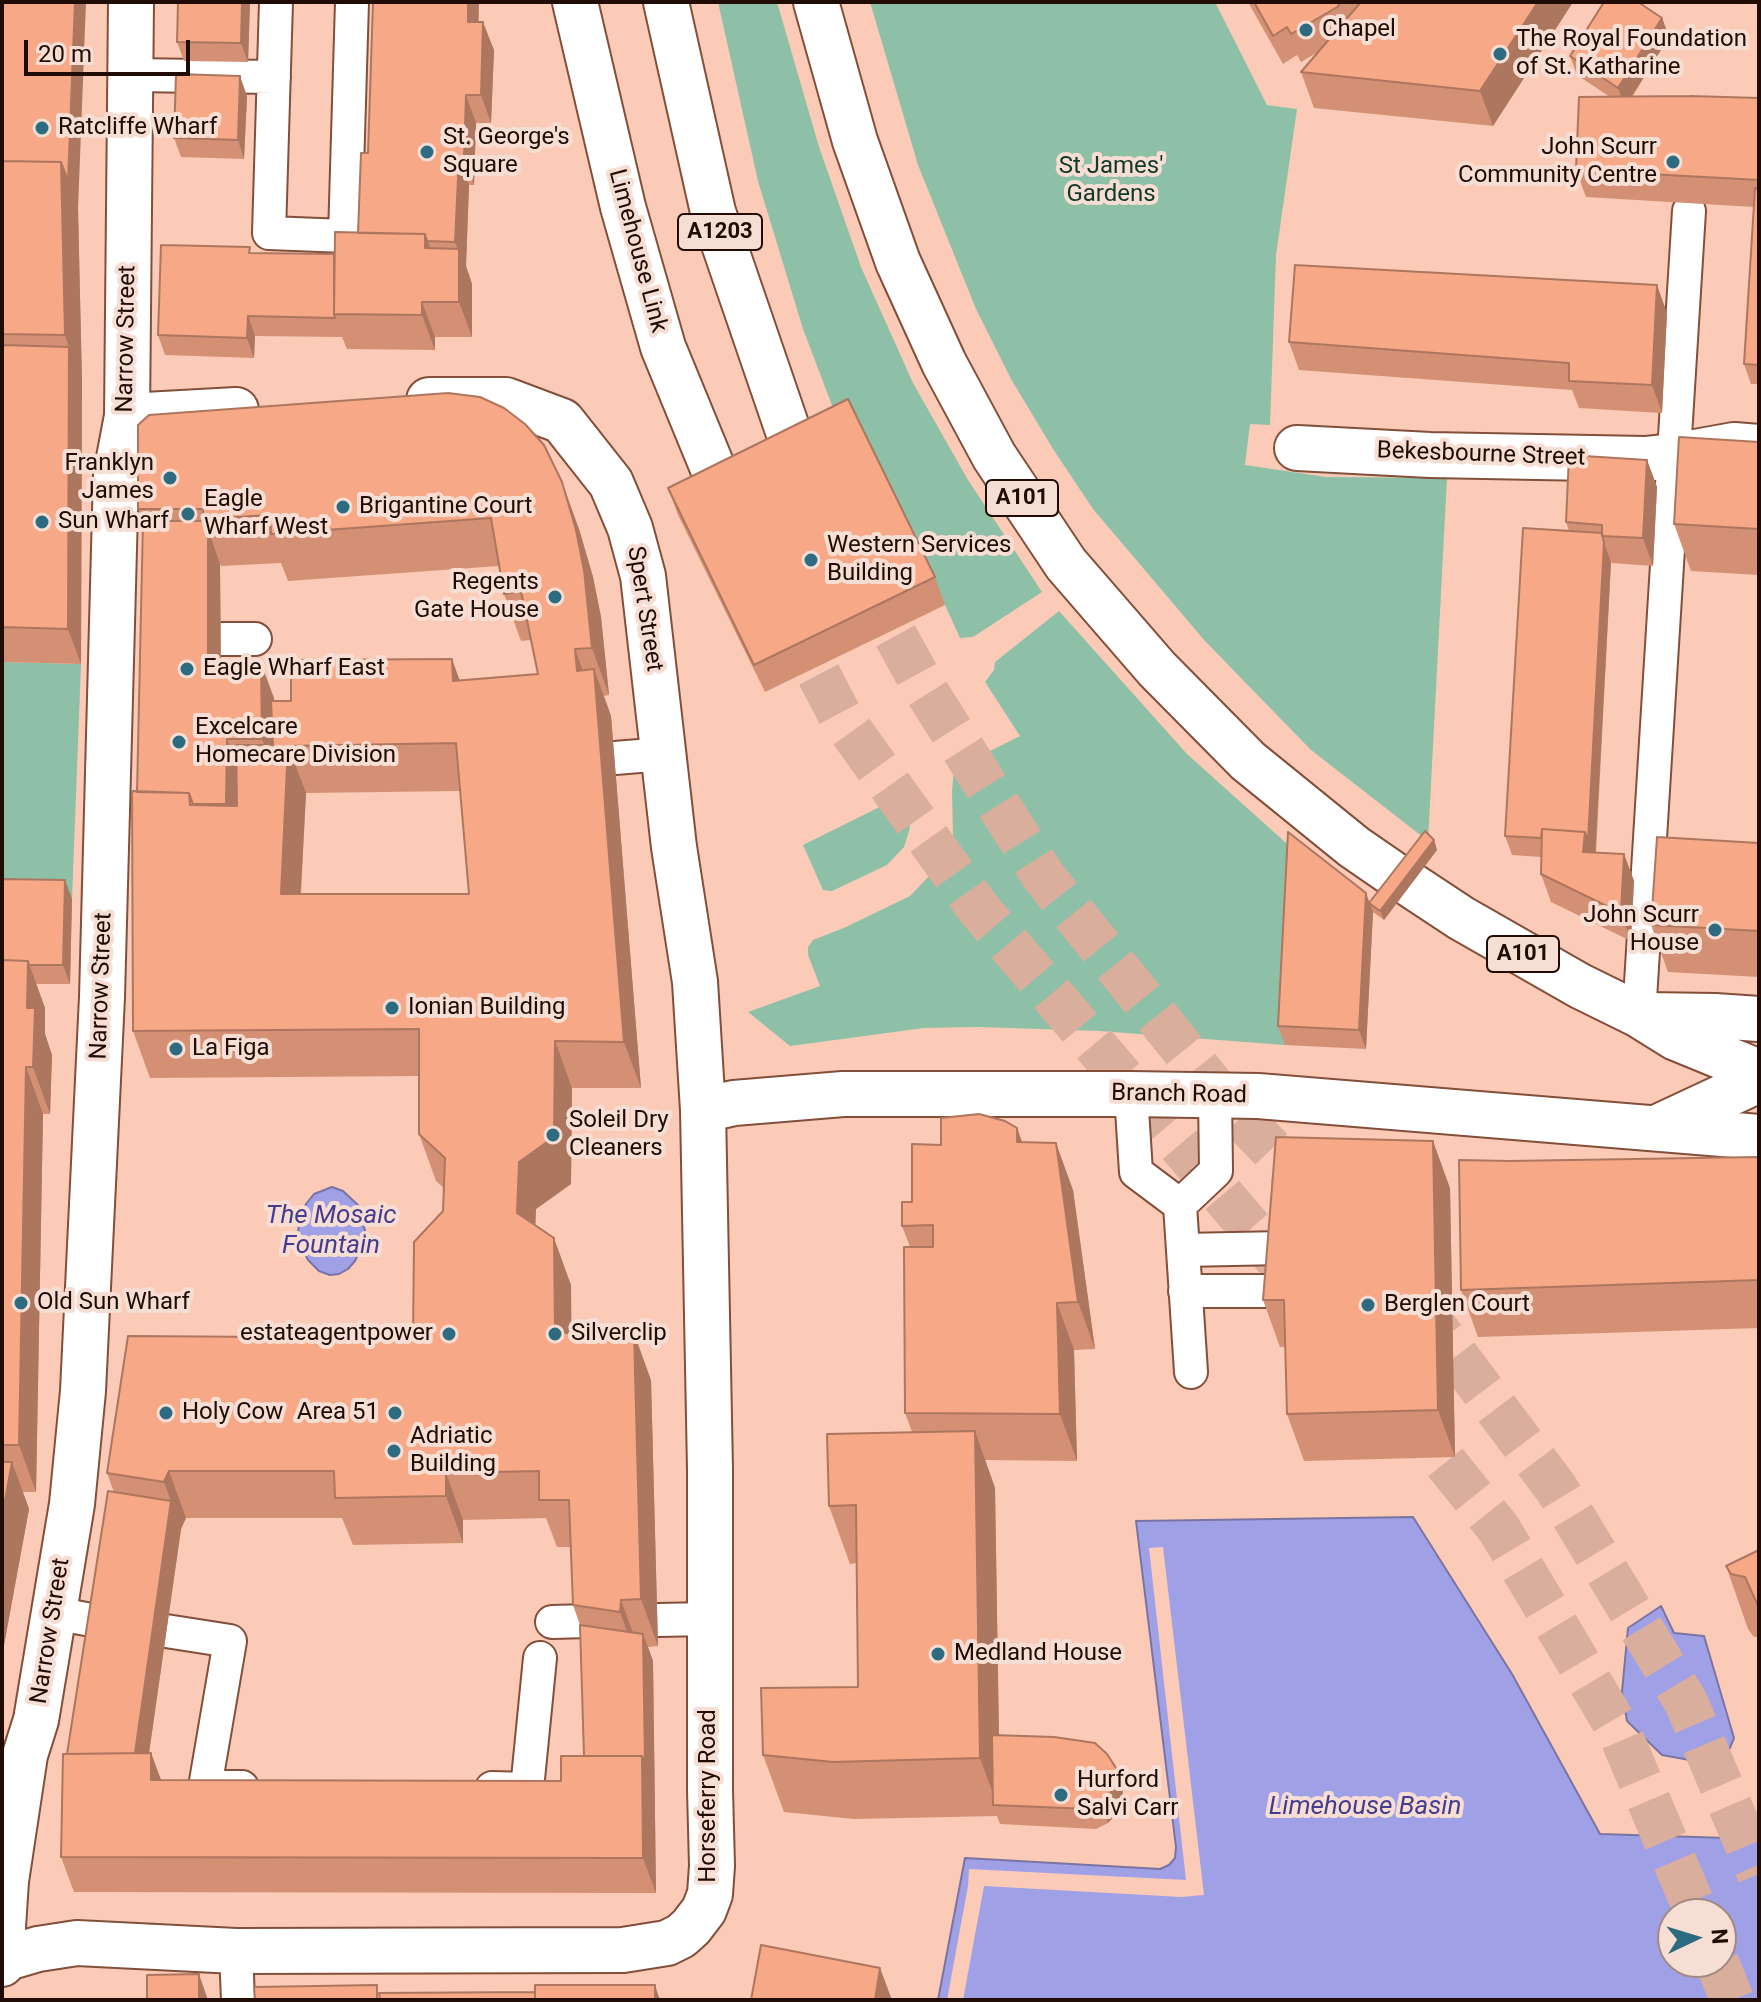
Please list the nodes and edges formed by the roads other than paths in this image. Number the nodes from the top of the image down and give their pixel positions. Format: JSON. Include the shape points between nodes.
{"nodes":[{"id":1,"x":131,"y":2,"type":"edge"},
{"id":2,"x":276,"y":2,"type":"edge"},
{"id":3,"x":352,"y":2,"type":"edge"},
{"id":4,"x":575,"y":2,"type":"edge"},
{"id":5,"x":666,"y":2,"type":"edge"},
{"id":6,"x":816,"y":2,"type":"edge"},
{"id":7,"x":131,"y":75,"type":"junction"},
{"id":8,"x":274,"y":77,"type":"junction"},
{"id":9,"x":1689,"y":211,"type":"edge"},
{"id":10,"x":396,"y":402,"type":"edge"},
{"id":11,"x":270,"y":408,"type":"edge"},
{"id":12,"x":127,"y":416,"type":"junction"},
{"id":13,"x":1759,"y":447,"type":"edge"},
{"id":14,"x":1297,"y":448,"type":"dead end"},
{"id":15,"x":1673,"y":456,"type":"junction"},
{"id":16,"x":797,"y":457,"type":"edge"},
{"id":17,"x":723,"y":493,"type":"edge"},
{"id":18,"x":221,"y":639,"type":"dead end"},
{"id":19,"x":255,"y":639,"type":"dead end"},
{"id":20,"x":664,"y":754,"type":"junction"},
{"id":21,"x":615,"y":758,"type":"dead end"},
{"id":22,"x":1639,"y":1015,"type":"junction"},
{"id":23,"x":1759,"y":1019,"type":"edge"},
{"id":24,"x":1759,"y":1072,"type":"edge"},
{"id":25,"x":1759,"y":1080,"type":"edge"},
{"id":26,"x":1131,"y":1094,"type":"junction"},
{"id":27,"x":1215,"y":1095,"type":"junction"},
{"id":28,"x":703,"y":1110,"type":"junction"},
{"id":29,"x":1654,"y":1129,"type":"junction"},
{"id":30,"x":1759,"y":1137,"type":"edge"},
{"id":31,"x":1180,"y":1205,"type":"junction"},
{"id":32,"x":1283,"y":1248,"type":"edge"},
{"id":33,"x":1183,"y":1250,"type":"junction"},
{"id":34,"x":1185,"y":1291,"type":"junction"},
{"id":35,"x":1281,"y":1291,"type":"edge"},
{"id":36,"x":1191,"y":1372,"type":"dead end"},
{"id":37,"x":54,"y":1613,"type":"junction"},
{"id":38,"x":710,"y":1619,"type":"junction"},
{"id":39,"x":657,"y":1620,"type":"dead end"},
{"id":40,"x":588,"y":1621,"type":"edge"},
{"id":41,"x":102,"y":1622,"type":"edge"},
{"id":42,"x":552,"y":1622,"type":"dead end"},
{"id":43,"x":166,"y":1631,"type":"dead end"},
{"id":44,"x":540,"y":1658,"type":"dead end"},
{"id":45,"x":267,"y":1787,"type":"edge"},
{"id":46,"x":466,"y":1788,"type":"edge"},
{"id":47,"x":236,"y":1951,"type":"junction"},
{"id":48,"x":3,"y":1961,"type":"edge"},
{"id":49,"x":238,"y":2000,"type":"edge"}],
"edges":[{"from":1,"to":7,"type":"main road","name":"Narrow Street"},
{"from":2,"to":8,"type":"lane"},
{"from":3,"to":8,"type":"lane","via":[[345,236],[269,233]]},
{"from":4,"to":17,"type":"main road","name":"Limehouse Link","via":[[623,207],[663,347]]},
{"from":5,"to":16,"type":"main road","number":"A1203","via":[[713,212]]},
{"from":6,"to":22,"type":"main road","number":"A101","via":[[855,141],[898,262],[994,456],[1066,564],[1157,669],[1248,761],[1354,847],[1487,934]]},
{"from":7,"to":8,"type":"lane"},
{"from":7,"to":12,"type":"main road","name":"Narrow Street"},
{"from":9,"to":15,"type":"lane"},
{"from":10,"to":20,"type":"main road","name":"Spert Street","via":[[506,400],[536,411],[562,421],[611,483],[643,576]]},
{"from":11,"to":12,"type":"main road"},
{"from":12,"to":37,"type":"main road","name":"Narrow Street","via":[[116,474],[125,640],[87,1331],[72,1504]]},
{"from":13,"to":15,"type":"main road","name":"Bekesbourne Street","via":[[1734,445]]},
{"from":14,"to":15,"type":"main road","name":"Bekesbourne Street","via":[[1430,455]]},
{"from":15,"to":22,"type":"lane"},
{"from":18,"to":19,"type":"lane"},
{"from":20,"to":21,"type":"lane"},
{"from":20,"to":28,"type":"main road","name":"Spert Street","via":[[695,982]]},
{"from":22,"to":23,"type":"main road","number":"A101"},
{"from":22,"to":24,"type":"main road","number":"A101","via":[[1676,1038]]},
{"from":25,"to":29,"type":"main road","name":"Branch Road"},
{"from":26,"to":27,"type":"main road","name":"Branch Road"},
{"from":26,"to":28,"type":"main road","name":"Branch Road","via":[[843,1094]]},
{"from":26,"to":31,"type":"lane","via":[[1136,1172]]},
{"from":27,"to":29,"type":"main road","name":"Branch Road"},
{"from":27,"to":31,"type":"lane","via":[[1216,1171]]},
{"from":28,"to":38,"type":"main road","name":"Horseferry Road"},
{"from":29,"to":30,"type":"main road","name":"Branch Road"},
{"from":31,"to":33,"type":"lane"},
{"from":32,"to":33,"type":"lane"},
{"from":33,"to":34,"type":"lane"},
{"from":34,"to":35,"type":"lane"},
{"from":34,"to":36,"type":"lane"},
{"from":37,"to":41,"type":"lane"},
{"from":37,"to":48,"type":"main road","name":"Narrow Street","via":[[6,1881]]},
{"from":38,"to":39,"type":"lane"},
{"from":38,"to":47,"type":"main road","name":"Horseferry Road","via":[[710,1894],[704,1910],[681,1936],[623,1950]]},
{"from":40,"to":42,"type":"lane"},
{"from":43,"to":45,"type":"lane","via":[[230,1641],[205,1787]]},
{"from":44,"to":46,"type":"lane","via":[[527,1789]]},
{"from":47,"to":48,"type":"main road","name":"Horseferry Road","via":[[77,1943]]},
{"from":47,"to":49,"type":"lane"}]}
